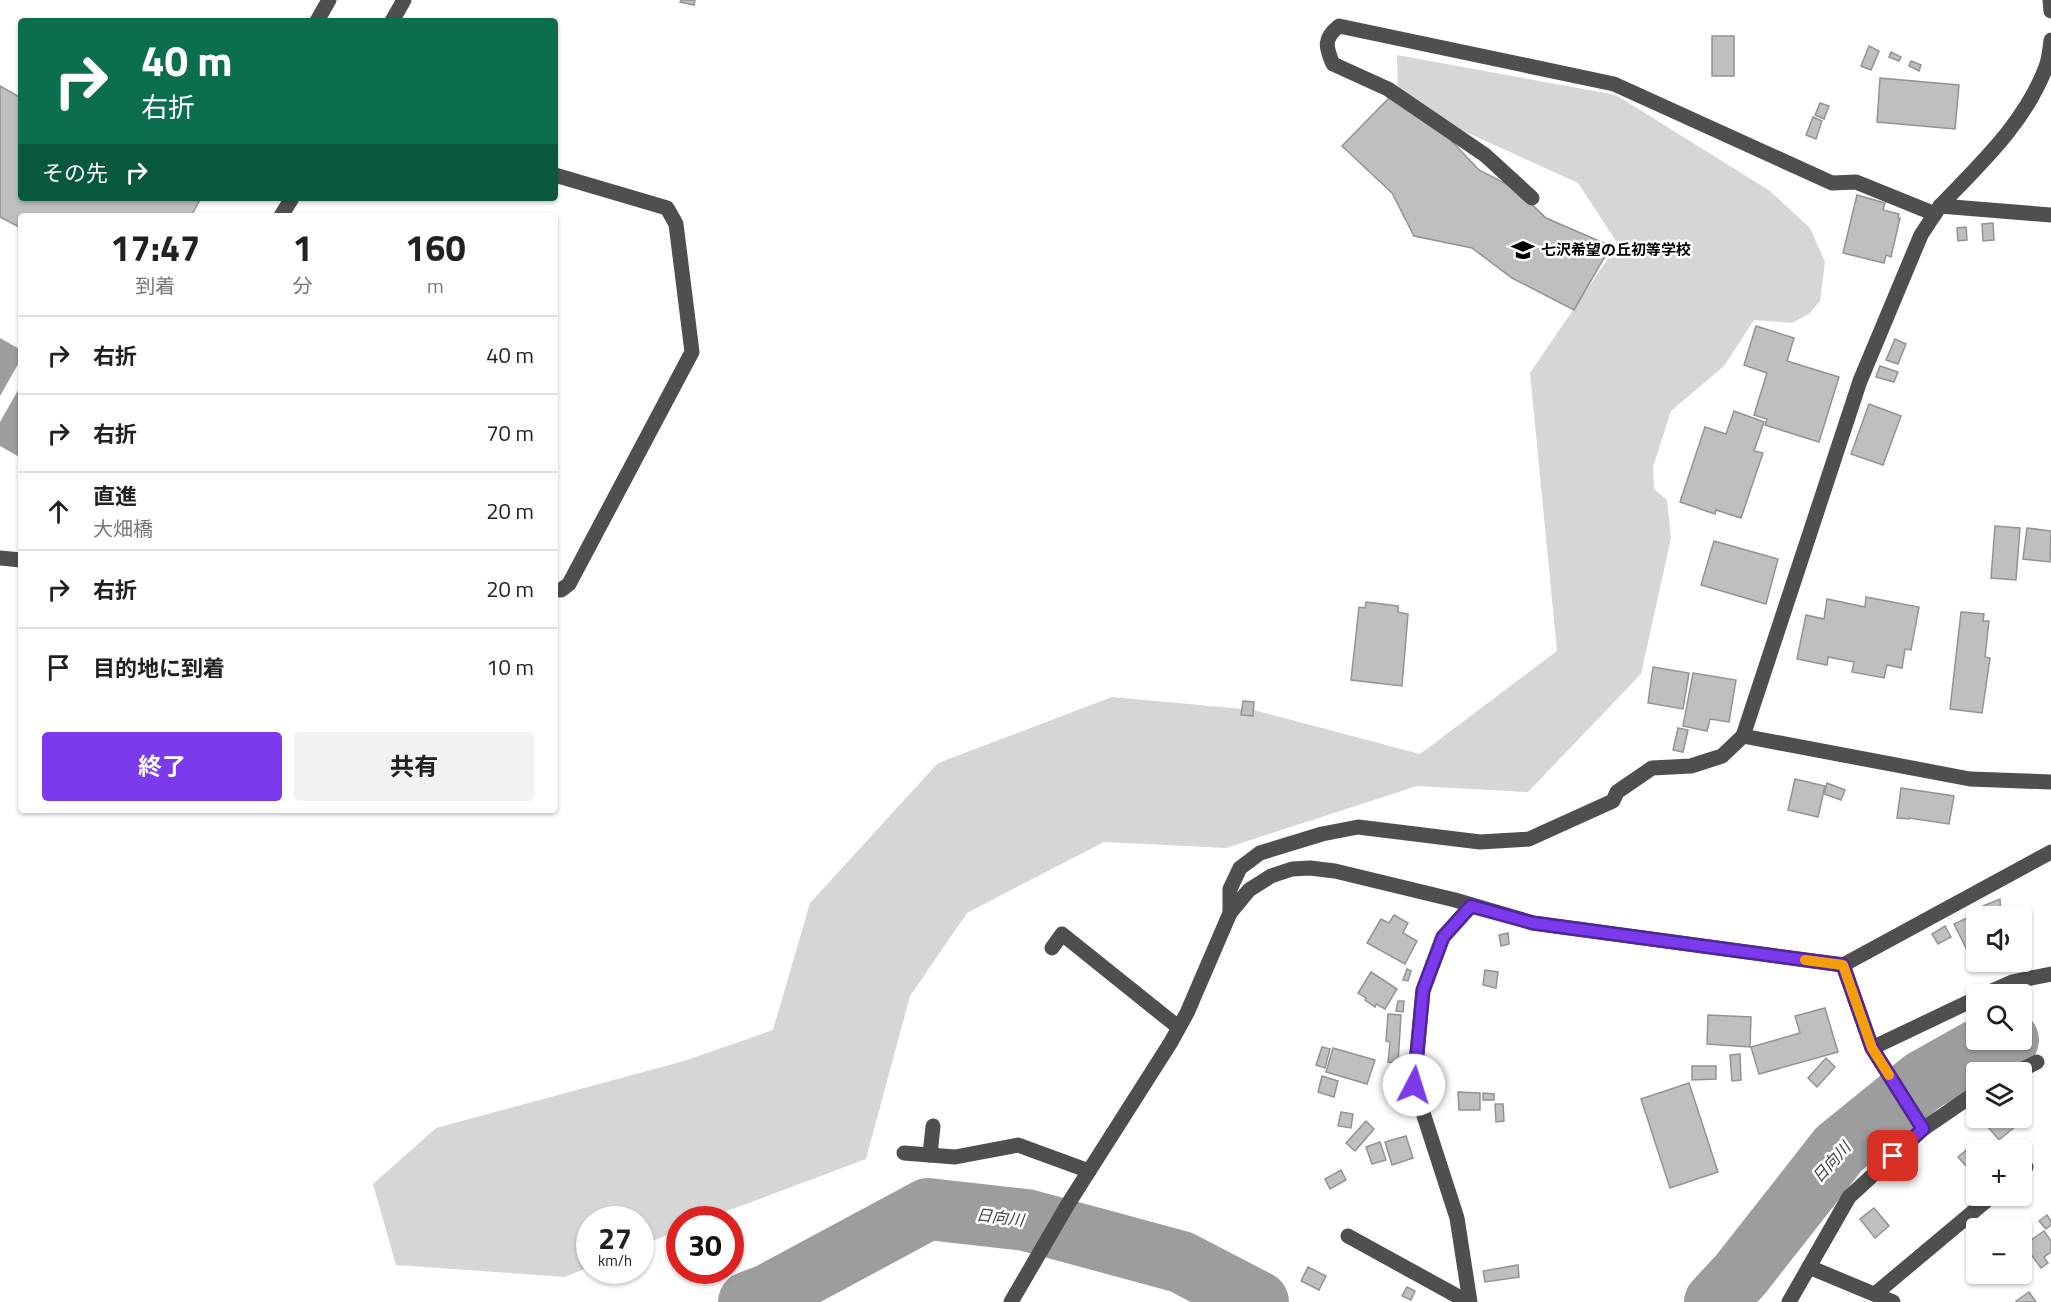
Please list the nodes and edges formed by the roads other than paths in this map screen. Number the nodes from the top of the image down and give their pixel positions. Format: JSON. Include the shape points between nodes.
{"nodes":[{"id":1,"x":329,"y":0,"type":"edge"},
{"id":2,"x":404,"y":0,"type":"edge"},
{"id":3,"x":2050,"y":0,"type":"edge"},
{"id":4,"x":2051,"y":11,"type":"edge"},
{"id":5,"x":319,"y":18,"type":"edge"},
{"id":6,"x":394,"y":18,"type":"edge"},
{"id":7,"x":2051,"y":40,"type":"edge"},
{"id":8,"x":558,"y":176,"type":"edge"},
{"id":9,"x":1533,"y":198,"type":"dead end"},
{"id":10,"x":1937,"y":210,"type":"junction"},
{"id":11,"x":2051,"y":215,"type":"edge"},
{"id":12,"x":0,"y":558,"type":"edge"},
{"id":13,"x":18,"y":560,"type":"edge"},
{"id":14,"x":558,"y":590,"type":"edge"},
{"id":15,"x":1743,"y":736,"type":"junction"},
{"id":16,"x":2051,"y":782,"type":"edge"},
{"id":17,"x":2051,"y":852,"type":"edge"},
{"id":18,"x":1471,"y":906,"type":"junction"},
{"id":19,"x":1230,"y":913,"type":"junction"},
{"id":20,"x":1052,"y":948,"type":"dead end"},
{"id":21,"x":1843,"y":965,"type":"junction"},
{"id":22,"x":2051,"y":974,"type":"edge"},
{"id":23,"x":2008,"y":984,"type":"edge"},
{"id":24,"x":1966,"y":1004,"type":"edge"},
{"id":25,"x":1178,"y":1027,"type":"junction"},
{"id":26,"x":1875,"y":1054,"type":"junction"},
{"id":27,"x":2037,"y":1062,"type":"dead end"},
{"id":28,"x":2032,"y":1064,"type":"edge"},
{"id":29,"x":1966,"y":1098,"type":"edge"},
{"id":30,"x":1920,"y":1123,"type":"junction"},
{"id":31,"x":933,"y":1126,"type":"dead end"},
{"id":32,"x":904,"y":1153,"type":"dead end"},
{"id":33,"x":930,"y":1155,"type":"junction"},
{"id":34,"x":1089,"y":1171,"type":"junction"},
{"id":35,"x":1980,"y":1206,"type":"edge"},
{"id":36,"x":1348,"y":1236,"type":"dead end"},
{"id":37,"x":1809,"y":1268,"type":"junction"},
{"id":38,"x":1875,"y":1294,"type":"junction"},
{"id":39,"x":1011,"y":1302,"type":"edge"},
{"id":40,"x":1469,"y":1302,"type":"edge"},
{"id":41,"x":1789,"y":1302,"type":"edge"},
{"id":42,"x":1893,"y":1302,"type":"edge"}],
"edges":[{"from":1,"to":5,"type":"street"},
{"from":2,"to":6,"type":"street"},
{"from":3,"to":4,"type":"street"},
{"from":7,"to":10,"type":"street","via":[[2047,65],[2031,99],[2003,140]]},
{"from":8,"to":14,"type":"street","via":[[667,208],[676,224],[692,341],[692,352],[569,584]]},
{"from":9,"to":10,"type":"street","via":[[1485,155],[1388,89],[1333,63],[1326,48],[1330,33],[1339,26],[1614,84],[1832,183],[1856,182]]},
{"from":10,"to":11,"type":"street"},
{"from":10,"to":15,"type":"street","via":[[1921,235],[1860,381]]},
{"from":12,"to":13,"type":"street"},
{"from":15,"to":16,"type":"street","via":[[1970,779]]},
{"from":15,"to":19,"type":"street","via":[[1722,756],[1691,766],[1652,768],[1617,792],[1613,801],[1529,839],[1480,842],[1359,827],[1260,853],[1240,868],[1230,889]]},
{"from":17,"to":21,"type":"street"},
{"from":18,"to":19,"type":"street","via":[[1310,868],[1271,876],[1249,890]]},
{"from":18,"to":21,"type":"street","via":[[1533,923]]},
{"from":18,"to":40,"type":"street","via":[[1443,937],[1423,990],[1414,1085],[1456,1218]]},
{"from":19,"to":25,"type":"street"},
{"from":20,"to":25,"type":"street","via":[[1062,934]]},
{"from":21,"to":26,"type":"street"},
{"from":22,"to":23,"type":"street"},
{"from":24,"to":26,"type":"street"},
{"from":25,"to":34,"type":"street"},
{"from":26,"to":30,"type":"street"},
{"from":27,"to":28,"type":"street"},
{"from":29,"to":30,"type":"street"},
{"from":30,"to":37,"type":"street","via":[[1849,1197]]},
{"from":31,"to":33,"type":"street"},
{"from":32,"to":33,"type":"street"},
{"from":33,"to":34,"type":"street","via":[[955,1157],[1018,1145]]},
{"from":34,"to":39,"type":"street"},
{"from":35,"to":38,"type":"street"},
{"from":36,"to":40,"type":"street"},
{"from":37,"to":38,"type":"street"},
{"from":37,"to":41,"type":"street"},
{"from":38,"to":42,"type":"street"}]}
